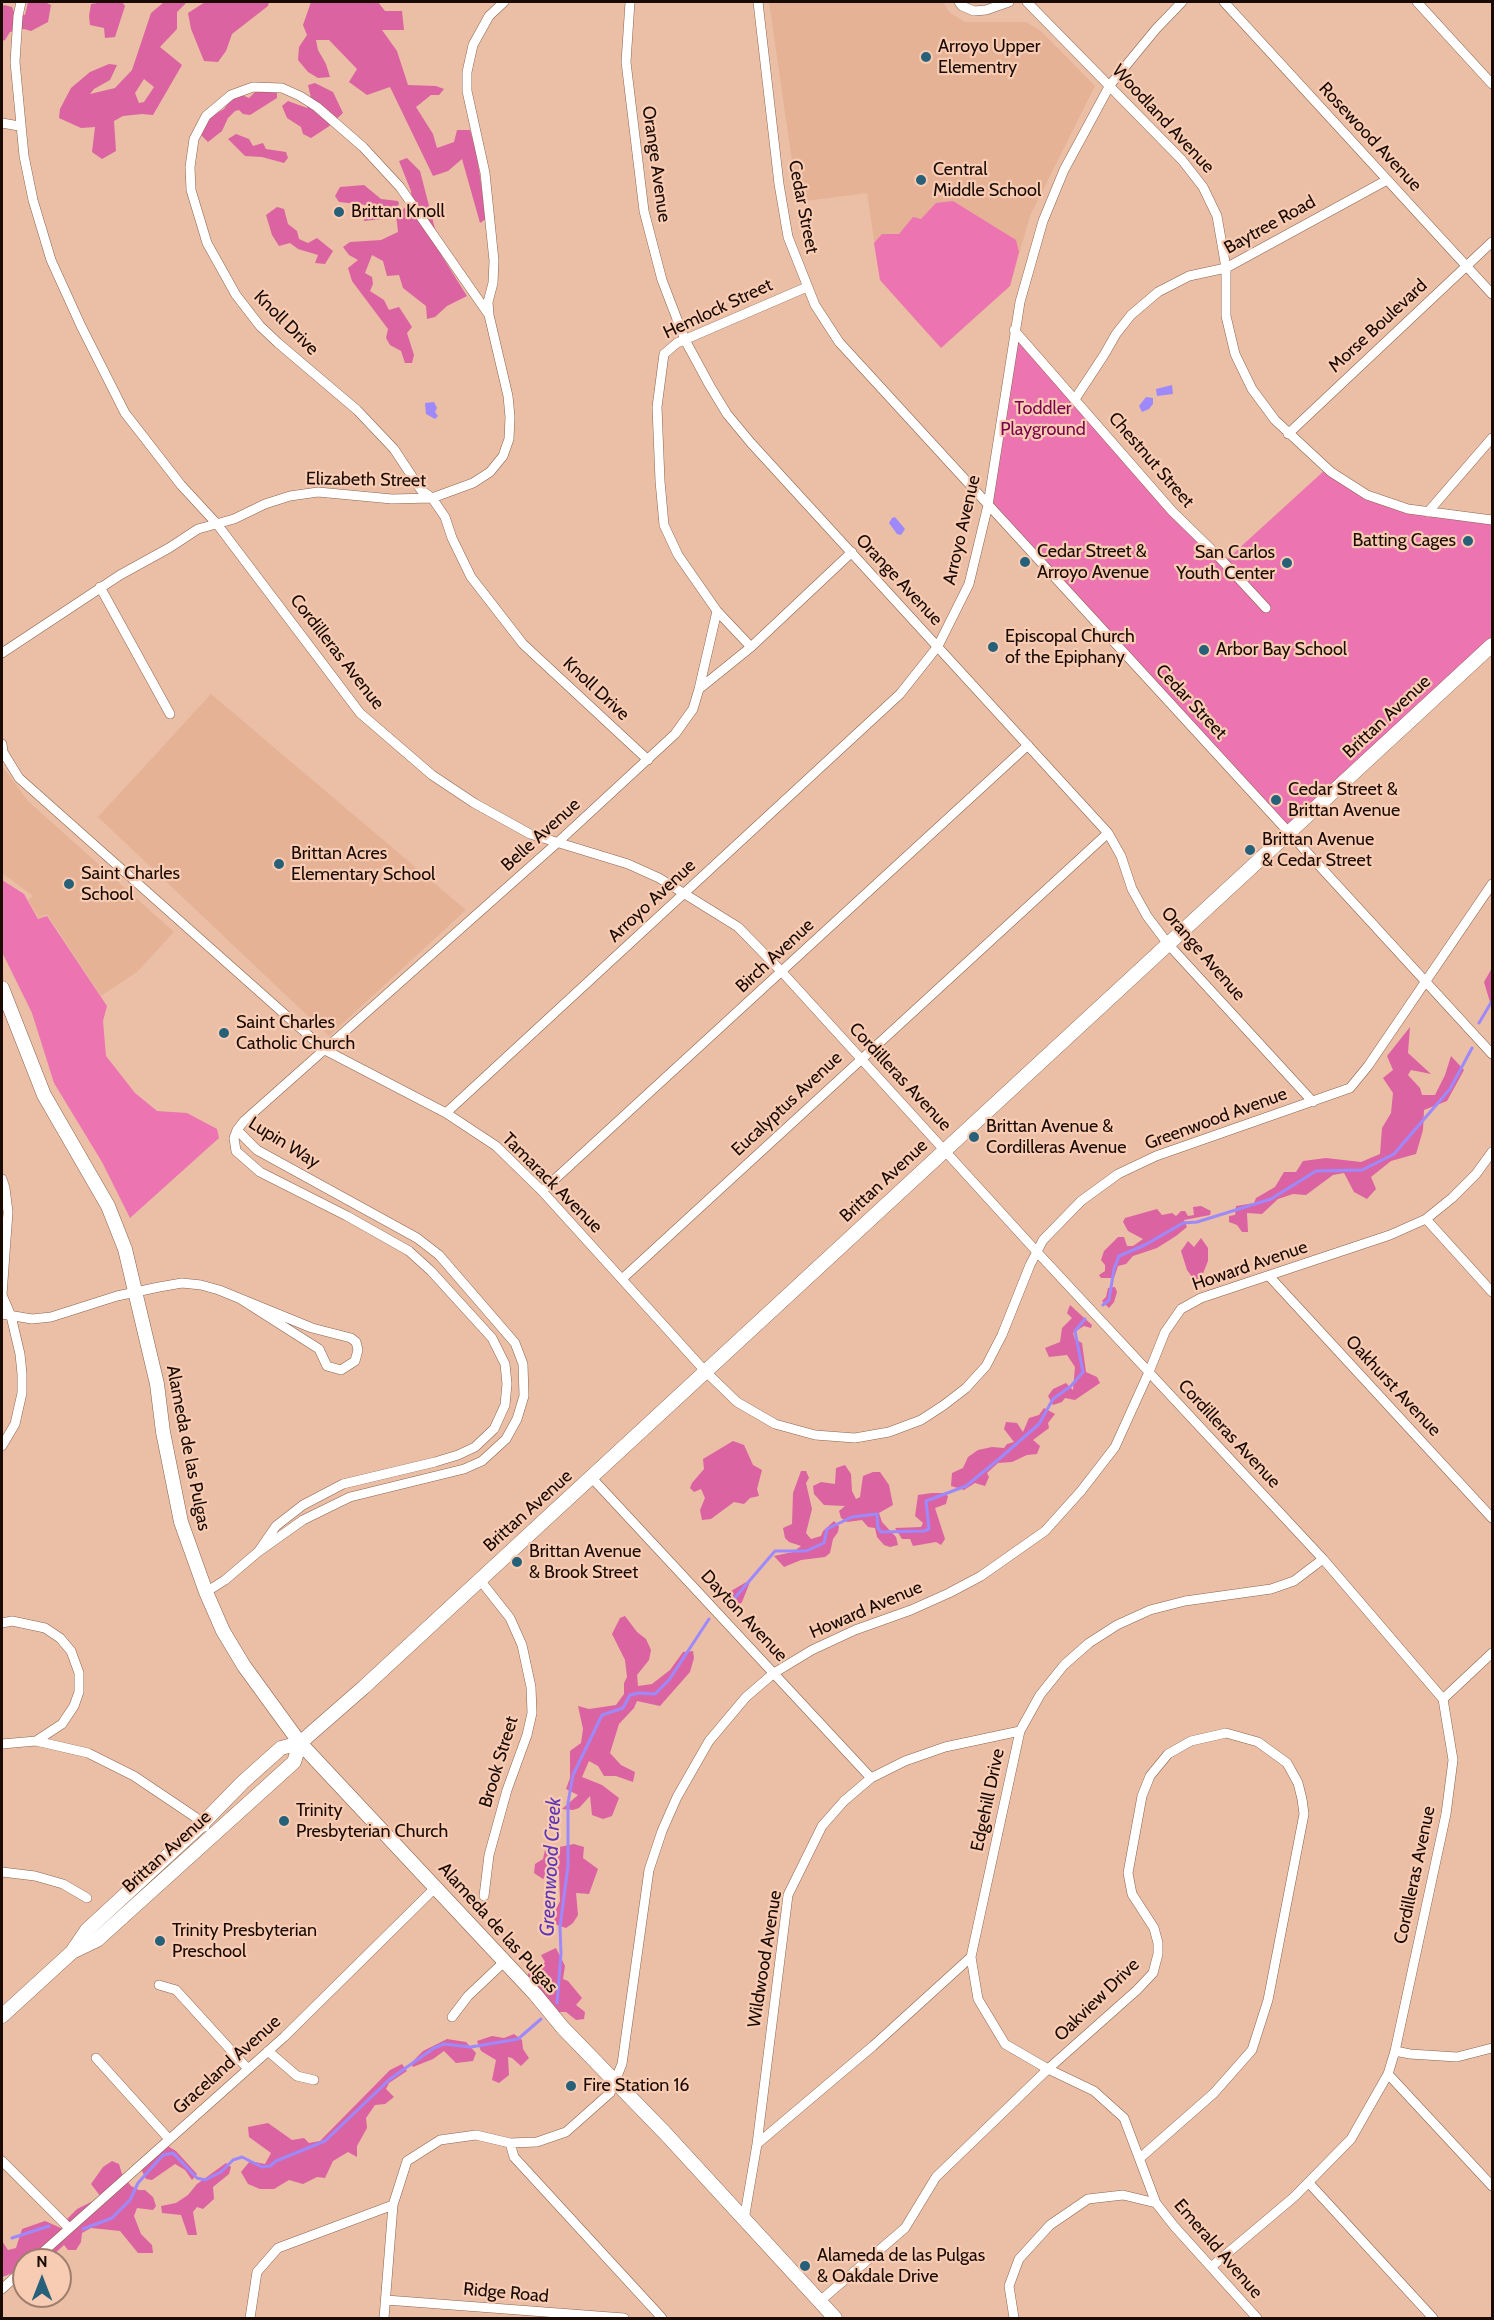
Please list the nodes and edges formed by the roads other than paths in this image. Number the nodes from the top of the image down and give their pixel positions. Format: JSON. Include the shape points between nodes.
{"nodes":[{"id":1,"x":21,"y":2,"type":"edge"},
{"id":2,"x":504,"y":2,"type":"edge"},
{"id":3,"x":630,"y":2,"type":"edge"},
{"id":4,"x":758,"y":2,"type":"edge"},
{"id":5,"x":959,"y":2,"type":"edge"},
{"id":6,"x":1010,"y":2,"type":"edge"},
{"id":7,"x":1027,"y":2,"type":"edge"},
{"id":8,"x":1182,"y":2,"type":"edge"},
{"id":9,"x":1224,"y":2,"type":"edge"},
{"id":10,"x":1417,"y":2,"type":"edge"},
{"id":11,"x":1492,"y":84,"type":"edge"},
{"id":12,"x":1110,"y":85,"type":"junction"},
{"id":13,"x":2,"y":123,"type":"edge"},
{"id":14,"x":19,"y":126,"type":"junction"},
{"id":15,"x":1387,"y":180,"type":"junction"},
{"id":16,"x":1492,"y":243,"type":"edge"},
{"id":17,"x":1467,"y":266,"type":"junction"},
{"id":18,"x":1226,"y":268,"type":"junction"},
{"id":19,"x":807,"y":287,"type":"junction"},
{"id":20,"x":1492,"y":294,"type":"edge"},
{"id":21,"x":489,"y":315,"type":"junction"},
{"id":22,"x":1014,"y":330,"type":"junction"},
{"id":23,"x":685,"y":340,"type":"junction"},
{"id":24,"x":1075,"y":399,"type":"junction"},
{"id":25,"x":1288,"y":434,"type":"junction"},
{"id":26,"x":1492,"y":438,"type":"edge"},
{"id":27,"x":432,"y":498,"type":"junction"},
{"id":28,"x":988,"y":505,"type":"junction"},
{"id":29,"x":1428,"y":512,"type":"junction"},
{"id":30,"x":1492,"y":520,"type":"edge"},
{"id":31,"x":218,"y":524,"type":"junction"},
{"id":32,"x":852,"y":552,"type":"junction"},
{"id":33,"x":100,"y":587,"type":"junction"},
{"id":34,"x":1266,"y":608,"type":"dead end"},
{"id":35,"x":717,"y":611,"type":"junction"},
{"id":36,"x":1492,"y":645,"type":"edge"},
{"id":37,"x":938,"y":646,"type":"junction"},
{"id":38,"x":751,"y":647,"type":"junction"},
{"id":39,"x":2,"y":653,"type":"edge"},
{"id":40,"x":699,"y":689,"type":"junction"},
{"id":41,"x":170,"y":714,"type":"dead end"},
{"id":42,"x":2,"y":744,"type":"edge"},
{"id":43,"x":1028,"y":745,"type":"junction"},
{"id":44,"x":648,"y":759,"type":"junction"},
{"id":45,"x":1108,"y":833,"type":"junction"},
{"id":46,"x":1288,"y":833,"type":"junction"},
{"id":47,"x":557,"y":843,"type":"junction"},
{"id":48,"x":1492,"y":884,"type":"edge"},
{"id":49,"x":685,"y":893,"type":"junction"},
{"id":50,"x":1168,"y":944,"type":"junction"},
{"id":51,"x":782,"y":972,"type":"junction"},
{"id":52,"x":1426,"y":981,"type":"junction"},
{"id":53,"x":2,"y":988,"type":"edge"},
{"id":54,"x":325,"y":1050,"type":"junction"},
{"id":55,"x":1492,"y":1054,"type":"edge"},
{"id":56,"x":860,"y":1059,"type":"junction"},
{"id":57,"x":1313,"y":1102,"type":"junction"},
{"id":58,"x":446,"y":1113,"type":"junction"},
{"id":59,"x":237,"y":1130,"type":"junction"},
{"id":60,"x":945,"y":1149,"type":"junction"},
{"id":61,"x":1492,"y":1152,"type":"edge"},
{"id":62,"x":2,"y":1179,"type":"edge"},
{"id":63,"x":542,"y":1191,"type":"junction"},
{"id":64,"x":1426,"y":1219,"type":"junction"},
{"id":65,"x":1037,"y":1252,"type":"junction"},
{"id":66,"x":1269,"y":1276,"type":"junction"},
{"id":67,"x":622,"y":1279,"type":"junction"},
{"id":68,"x":137,"y":1292,"type":"junction"},
{"id":69,"x":1492,"y":1292,"type":"edge"},
{"id":70,"x":242,"y":1300,"type":"junction"},
{"id":71,"x":6,"y":1315,"type":"edge"},
{"id":72,"x":705,"y":1371,"type":"junction"},
{"id":73,"x":1149,"y":1372,"type":"junction"},
{"id":74,"x":2,"y":1446,"type":"edge"},
{"id":75,"x":591,"y":1477,"type":"junction"},
{"id":76,"x":1492,"y":1518,"type":"edge"},
{"id":77,"x":258,"y":1552,"type":"junction"},
{"id":78,"x":1323,"y":1559,"type":"junction"},
{"id":79,"x":480,"y":1580,"type":"junction"},
{"id":80,"x":206,"y":1592,"type":"junction"},
{"id":81,"x":2,"y":1623,"type":"edge"},
{"id":82,"x":1492,"y":1653,"type":"edge"},
{"id":83,"x":774,"y":1673,"type":"junction"},
{"id":84,"x":1443,"y":1699,"type":"junction"},
{"id":85,"x":1020,"y":1731,"type":"junction"},
{"id":86,"x":36,"y":1741,"type":"junction"},
{"id":87,"x":300,"y":1743,"type":"junction"},
{"id":88,"x":2,"y":1744,"type":"edge"},
{"id":89,"x":871,"y":1778,"type":"junction"},
{"id":90,"x":202,"y":1824,"type":"junction"},
{"id":91,"x":213,"y":1835,"type":"junction"},
{"id":92,"x":2,"y":1872,"type":"edge"},
{"id":93,"x":436,"y":1887,"type":"junction"},
{"id":94,"x":484,"y":1896,"type":"dead end"},
{"id":95,"x":87,"y":1898,"type":"dead end"},
{"id":96,"x":72,"y":1952,"type":"junction"},
{"id":97,"x":970,"y":1957,"type":"junction"},
{"id":98,"x":505,"y":1961,"type":"junction"},
{"id":99,"x":159,"y":1985,"type":"dead end"},
{"id":100,"x":2,"y":2016,"type":"edge"},
{"id":101,"x":452,"y":2017,"type":"dead end"},
{"id":102,"x":1492,"y":2048,"type":"edge"},
{"id":103,"x":268,"y":2051,"type":"junction"},
{"id":104,"x":1395,"y":2051,"type":"junction"},
{"id":105,"x":96,"y":2058,"type":"dead end"},
{"id":106,"x":248,"y":2069,"type":"junction"},
{"id":107,"x":1048,"y":2069,"type":"junction"},
{"id":108,"x":1388,"y":2074,"type":"junction"},
{"id":109,"x":314,"y":2080,"type":"dead end"},
{"id":110,"x":616,"y":2082,"type":"junction"},
{"id":111,"x":169,"y":2139,"type":"junction"},
{"id":112,"x":510,"y":2143,"type":"junction"},
{"id":113,"x":757,"y":2144,"type":"junction"},
{"id":114,"x":1140,"y":2158,"type":"junction"},
{"id":115,"x":2,"y":2160,"type":"edge"},
{"id":116,"x":1310,"y":2182,"type":"junction"},
{"id":117,"x":1491,"y":2183,"type":"edge"},
{"id":118,"x":1156,"y":2203,"type":"junction"},
{"id":119,"x":393,"y":2205,"type":"junction"},
{"id":120,"x":744,"y":2220,"type":"junction"},
{"id":121,"x":69,"y":2228,"type":"junction"},
{"id":122,"x":47,"y":2248,"type":"edge"},
{"id":123,"x":1211,"y":2267,"type":"junction"},
{"id":124,"x":386,"y":2300,"type":"junction"},
{"id":125,"x":820,"y":2301,"type":"junction"},
{"id":126,"x":250,"y":2319,"type":"edge"},
{"id":127,"x":384,"y":2319,"type":"edge"},
{"id":128,"x":624,"y":2319,"type":"edge"},
{"id":129,"x":662,"y":2319,"type":"edge"},
{"id":130,"x":835,"y":2319,"type":"edge"},
{"id":131,"x":1014,"y":2319,"type":"edge"},
{"id":132,"x":1257,"y":2319,"type":"edge"},
{"id":133,"x":1433,"y":2319,"type":"edge"}],
"edges":[{"from":1,"to":14,"type":"street","name":"Cordilleras Avenue","via":[[15,62]]},
{"from":2,"to":21,"type":"street","name":"Elizabeth Street","via":[[489,16],[473,45],[467,72],[467,91],[485,173],[494,261]]},
{"from":3,"to":23,"type":"street","name":"Orange Avenue","via":[[626,62],[644,211]]},
{"from":4,"to":19,"type":"street","name":"Cedar Street","via":[[783,211],[788,237]]},
{"from":5,"to":6,"type":"street","via":[[974,11]]},
{"from":7,"to":12,"type":"street","name":"Woodland Avenue"},
{"from":8,"to":12,"type":"street","name":"Arroyo Avenue"},
{"from":9,"to":15,"type":"street","name":"Rosewood Avenue"},
{"from":10,"to":11,"type":"street"},
{"from":12,"to":18,"type":"street","name":"Woodland Avenue","via":[[1203,187],[1217,216]]},
{"from":12,"to":22,"type":"street","name":"Arroyo Avenue","via":[[1064,170],[1043,221]]},
{"from":13,"to":14,"type":"street"},
{"from":14,"to":31,"type":"street","name":"Cordilleras Avenue","via":[[33,200],[51,260],[81,326],[125,412],[181,485]]},
{"from":15,"to":17,"type":"street","name":"Rosewood Avenue"},
{"from":15,"to":18,"type":"street","name":"Baytree Road"},
{"from":16,"to":17,"type":"street","name":"Morse Boulevard"},
{"from":17,"to":20,"type":"street","name":"Rosewood Avenue"},
{"from":17,"to":25,"type":"street","name":"Morse Boulevard"},
{"from":18,"to":24,"type":"street","name":"Baytree Road","via":[[1189,276],[1158,292],[1131,315]]},
{"from":18,"to":25,"type":"street","name":"Woodland Avenue","via":[[1226,316],[1235,354],[1262,404]]},
{"from":19,"to":23,"type":"street","name":"Hemlock Street"},
{"from":19,"to":28,"type":"street","name":"Cedar Street","via":[[826,324],[853,360]]},
{"from":21,"to":27,"type":"street","name":"Elizabeth Street","via":[[508,396],[509,439],[503,456],[490,472],[473,483]]},
{"from":21,"to":27,"type":"street","name":"Knoll Drive","via":[[400,187],[363,147],[317,107],[282,88],[253,87],[231,95],[206,116],[194,139],[191,190],[207,243],[236,295],[260,326],[357,410],[394,448],[421,490]]},
{"from":22,"to":24,"type":"street","name":"Chestnut Street"},
{"from":22,"to":28,"type":"street","name":"Arroyo Avenue"},
{"from":23,"to":32,"type":"street","name":"Orange Avenue","via":[[728,414]]},
{"from":23,"to":35,"type":"street","name":"Hemlock Street","via":[[664,354],[657,407],[664,525],[678,555]]},
{"from":24,"to":34,"type":"street","name":"Chestnut Street","via":[[1172,511]]},
{"from":25,"to":29,"type":"street","name":"Woodland Avenue","via":[[1348,485],[1388,503]]},
{"from":26,"to":29,"type":"street"},
{"from":27,"to":31,"type":"street","name":"Elizabeth Street","via":[[392,499],[318,492],[265,504]]},
{"from":27,"to":44,"type":"street","name":"Knoll Drive","via":[[445,517],[471,577],[524,644]]},
{"from":28,"to":37,"type":"street","name":"Arroyo Avenue","via":[[969,584]]},
{"from":28,"to":46,"type":"street","name":"Cedar Street"},
{"from":29,"to":30,"type":"street","name":"Woodland Avenue"},
{"from":31,"to":33,"type":"street","name":"Elizabeth Street","via":[[198,529]]},
{"from":31,"to":47,"type":"street","name":"Cordilleras Avenue","via":[[360,713],[432,776],[530,834]]},
{"from":32,"to":37,"type":"street","name":"Orange Avenue"},
{"from":32,"to":38,"type":"street","name":"Belle Avenue"},
{"from":33,"to":39,"type":"street","name":"Elizabeth Street"},
{"from":33,"to":41,"type":"street"},
{"from":35,"to":38,"type":"street","name":"Hemlock Street"},
{"from":35,"to":40,"type":"street"},
{"from":36,"to":46,"type":"main road","name":"Brittan Avenue"},
{"from":37,"to":43,"type":"street","name":"Orange Avenue"},
{"from":37,"to":49,"type":"street","name":"Arroyo Avenue","via":[[900,694]]},
{"from":38,"to":40,"type":"street","name":"Belle Avenue"},
{"from":40,"to":44,"type":"street","name":"Belle Avenue","via":[[693,709],[675,734]]},
{"from":42,"to":54,"type":"street","name":"Tamarack Avenue","via":[[19,778]]},
{"from":43,"to":45,"type":"street","name":"Orange Avenue"},
{"from":43,"to":51,"type":"street","name":"Birch Avenue"},
{"from":44,"to":47,"type":"street","name":"Belle Avenue"},
{"from":45,"to":50,"type":"street","name":"Orange Avenue","via":[[1132,889]]},
{"from":45,"to":56,"type":"street","name":"Eucalyptus Avenue"},
{"from":46,"to":50,"type":"main road","name":"Brittan Avenue"},
{"from":46,"to":52,"type":"street","name":"Cedar Street"},
{"from":47,"to":49,"type":"street","name":"Cordilleras Avenue","via":[[628,864]]},
{"from":47,"to":54,"type":"street","name":"Belle Avenue"},
{"from":48,"to":52,"type":"street","name":"Greenwood Avenue"},
{"from":49,"to":51,"type":"street","name":"Cordilleras Avenue","via":[[738,927]]},
{"from":49,"to":58,"type":"street","name":"Arroyo Avenue"},
{"from":50,"to":57,"type":"street","name":"Orange Avenue"},
{"from":50,"to":60,"type":"main road","name":"Brittan Avenue"},
{"from":51,"to":56,"type":"street","name":"Cordilleras Avenue"},
{"from":51,"to":63,"type":"street","name":"Birch Avenue"},
{"from":52,"to":55,"type":"street","name":"Cedar Street"},
{"from":52,"to":57,"type":"street","name":"Greenwood Avenue","via":[[1350,1088]]},
{"from":53,"to":68,"type":"main road","name":"Alameda de las Pulgas","via":[[44,1095],[108,1206]]},
{"from":54,"to":58,"type":"street","name":"Tamarack Avenue"},
{"from":54,"to":59,"type":"street","name":"Belle Avenue"},
{"from":56,"to":60,"type":"street","name":"Cordilleras Avenue"},
{"from":56,"to":67,"type":"street","name":"Eucalyptus Avenue"},
{"from":57,"to":65,"type":"street","name":"Greenwood Avenue","via":[[1156,1156],[1118,1174],[1081,1201],[1043,1240]]},
{"from":58,"to":63,"type":"street","name":"Tamarack Avenue","via":[[496,1146]]},
{"from":59,"to":77,"type":"street","name":"Lupin Way","via":[[236,1151],[260,1172],[409,1251],[431,1271],[492,1338],[505,1364],[507,1384],[505,1405],[494,1429],[475,1447],[435,1462],[343,1484],[303,1505],[276,1526]]},
{"from":59,"to":77,"type":"street","name":"Lupin Way","via":[[256,1150],[417,1238],[439,1255],[501,1325],[523,1364],[524,1396],[517,1419],[506,1439],[482,1461],[350,1497],[303,1520]]},
{"from":60,"to":65,"type":"street","name":"Cordilleras Avenue"},
{"from":60,"to":72,"type":"main road","name":"Brittan Avenue"},
{"from":61,"to":64,"type":"street","name":"Howard Avenue","via":[[1476,1174]]},
{"from":62,"to":71,"type":"street","via":[[8,1212],[2,1295]]},
{"from":63,"to":67,"type":"street","name":"Tamarack Avenue"},
{"from":64,"to":66,"type":"street","name":"Howard Avenue"},
{"from":64,"to":69,"type":"street"},
{"from":65,"to":72,"type":"street","name":"Greenwood Avenue","via":[[986,1366],[944,1406],[889,1432],[855,1438],[815,1435],[775,1424],[737,1402]]},
{"from":65,"to":73,"type":"street","name":"Cordilleras Avenue"},
{"from":66,"to":73,"type":"street","name":"Howard Avenue","via":[[1201,1298],[1181,1309],[1165,1332]]},
{"from":66,"to":76,"type":"street","name":"Oakhurst Avenue"},
{"from":67,"to":72,"type":"street","name":"Tamarack Avenue"},
{"from":68,"to":70,"type":"street","via":[[182,1283],[219,1290]]},
{"from":68,"to":71,"type":"street","via":[[51,1317]]},
{"from":68,"to":80,"type":"main road","name":"Alameda de las Pulgas","via":[[181,1522]]},
{"from":70,"to":70,"type":"street","via":[[319,1349],[327,1366],[341,1370],[355,1361],[358,1350],[351,1338],[312,1328]]},
{"from":71,"to":74,"type":"street","via":[[20,1354],[22,1393],[15,1424]]},
{"from":72,"to":75,"type":"main road","name":"Brittan Avenue"},
{"from":73,"to":78,"type":"street","name":"Cordilleras Avenue"},
{"from":73,"to":83,"type":"street","name":"Howard Avenue","via":[[1115,1447],[1045,1531],[971,1581],[812,1650]]},
{"from":75,"to":79,"type":"main road","name":"Brittan Avenue"},
{"from":75,"to":83,"type":"street","name":"Dayton Avenue"},
{"from":77,"to":80,"type":"street","name":"Lupin Way"},
{"from":78,"to":84,"type":"street","name":"Cordilleras Avenue"},
{"from":78,"to":85,"type":"street","name":"Edgehill Drive","via":[[1294,1581],[1271,1589],[1185,1601],[1150,1610],[1117,1625],[1064,1665]]},
{"from":79,"to":87,"type":"main road","name":"Brittan Avenue"},
{"from":79,"to":94,"type":"street","name":"Brook Street","via":[[510,1618],[528,1665],[532,1696],[527,1735],[489,1855]]},
{"from":80,"to":87,"type":"main road","name":"Alameda de las Pulgas","via":[[244,1666]]},
{"from":81,"to":86,"type":"street","via":[[12,1621],[45,1628],[70,1651],[79,1673],[74,1706],[62,1724]]},
{"from":82,"to":84,"type":"street"},
{"from":83,"to":89,"type":"street","name":"Dayton Avenue"},
{"from":83,"to":110,"type":"street","name":"Howard Avenue","via":[[746,1697],[710,1741],[662,1831],[649,1870],[622,2064]]},
{"from":84,"to":104,"type":"street","name":"Cordilleras Avenue","via":[[1453,1760],[1446,1814]]},
{"from":85,"to":89,"type":"street","name":"Wildwood Avenue","via":[[945,1747]]},
{"from":85,"to":97,"type":"street","name":"Edgehill Drive"},
{"from":86,"to":88,"type":"street"},
{"from":86,"to":90,"type":"street","via":[[88,1753],[134,1776]]},
{"from":87,"to":90,"type":"main road","name":"Brittan Avenue","via":[[281,1748]]},
{"from":87,"to":91,"type":"main road","name":"Brittan Avenue","via":[[294,1762]]},
{"from":87,"to":93,"type":"main road","name":"Alameda de las Pulgas"},
{"from":89,"to":113,"type":"street","name":"Wildwood Avenue","via":[[822,1826],[788,1895]]},
{"from":90,"to":91,"type":"street"},
{"from":90,"to":96,"type":"main road","name":"Brittan Avenue","via":[[87,1930]]},
{"from":91,"to":96,"type":"main road","name":"Brittan Avenue","via":[[97,1940]]},
{"from":92,"to":95,"type":"street","via":[[63,1884]]},
{"from":93,"to":98,"type":"main road","name":"Alameda de las Pulgas"},
{"from":93,"to":103,"type":"street","name":"Graceland Avenue"},
{"from":96,"to":100,"type":"main road","name":"Brittan Avenue"},
{"from":97,"to":107,"type":"street","name":"Emerald Avenue","via":[[978,1999],[1005,2044]]},
{"from":97,"to":113,"type":"street"},
{"from":98,"to":101,"type":"street"},
{"from":98,"to":110,"type":"main road","name":"Alameda de las Pulgas"},
{"from":99,"to":106,"type":"street","via":[[176,1990]]},
{"from":102,"to":104,"type":"street","via":[[1456,2057]]},
{"from":103,"to":106,"type":"street","name":"Graceland Avenue"},
{"from":103,"to":109,"type":"street","via":[[297,2076]]},
{"from":104,"to":108,"type":"street","name":"Cordilleras Avenue"},
{"from":105,"to":111,"type":"street"},
{"from":106,"to":111,"type":"street","name":"Graceland Avenue"},
{"from":107,"to":114,"type":"street","name":"Emerald Avenue","via":[[1094,2091],[1116,2110],[1124,2118]]},
{"from":107,"to":114,"type":"street","name":"Oakview Drive","via":[[1153,1973],[1158,1943],[1154,1928],[1132,1894],[1128,1873],[1142,1796],[1150,1776],[1168,1754],[1191,1741],[1226,1733],[1258,1742],[1287,1763],[1298,1783],[1304,1814],[1268,2000],[1252,2050],[1214,2093]]},
{"from":107,"to":125,"type":"street","name":"Oakview Drive","via":[[936,2177],[905,2228]]},
{"from":108,"to":116,"type":"street","name":"Cordilleras Avenue","via":[[1351,2139]]},
{"from":108,"to":117,"type":"street"},
{"from":110,"to":112,"type":"street","name":"Howard Avenue","via":[[607,2097],[566,2132],[537,2142]]},
{"from":110,"to":120,"type":"main road","name":"Alameda de las Pulgas"},
{"from":111,"to":121,"type":"street","name":"Graceland Avenue"},
{"from":112,"to":119,"type":"street","name":"Howard Avenue","via":[[476,2135],[440,2140],[407,2161]]},
{"from":112,"to":129,"type":"street","via":[[514,2157]]},
{"from":113,"to":120,"type":"street","name":"Wildwood Avenue"},
{"from":114,"to":118,"type":"street","name":"Emerald Avenue"},
{"from":115,"to":121,"type":"street"},
{"from":116,"to":123,"type":"street","name":"Cordilleras Avenue"},
{"from":116,"to":133,"type":"street"},
{"from":118,"to":123,"type":"street","name":"Emerald Avenue"},
{"from":118,"to":131,"type":"street","via":[[1124,2195],[1088,2199],[1050,2225],[1019,2259],[1010,2286]]},
{"from":119,"to":124,"type":"street","name":"Howard Avenue"},
{"from":119,"to":126,"type":"street","via":[[278,2248],[257,2272]]},
{"from":120,"to":125,"type":"main road","name":"Alameda de las Pulgas"},
{"from":121,"to":122,"type":"street","name":"Graceland Avenue"},
{"from":123,"to":132,"type":"street","name":"Emerald Avenue"},
{"from":124,"to":127,"type":"street","name":"Howard Avenue"},
{"from":124,"to":128,"type":"street","name":"Ridge Road"},
{"from":125,"to":130,"type":"main road","name":"Alameda de las Pulgas"}]}
